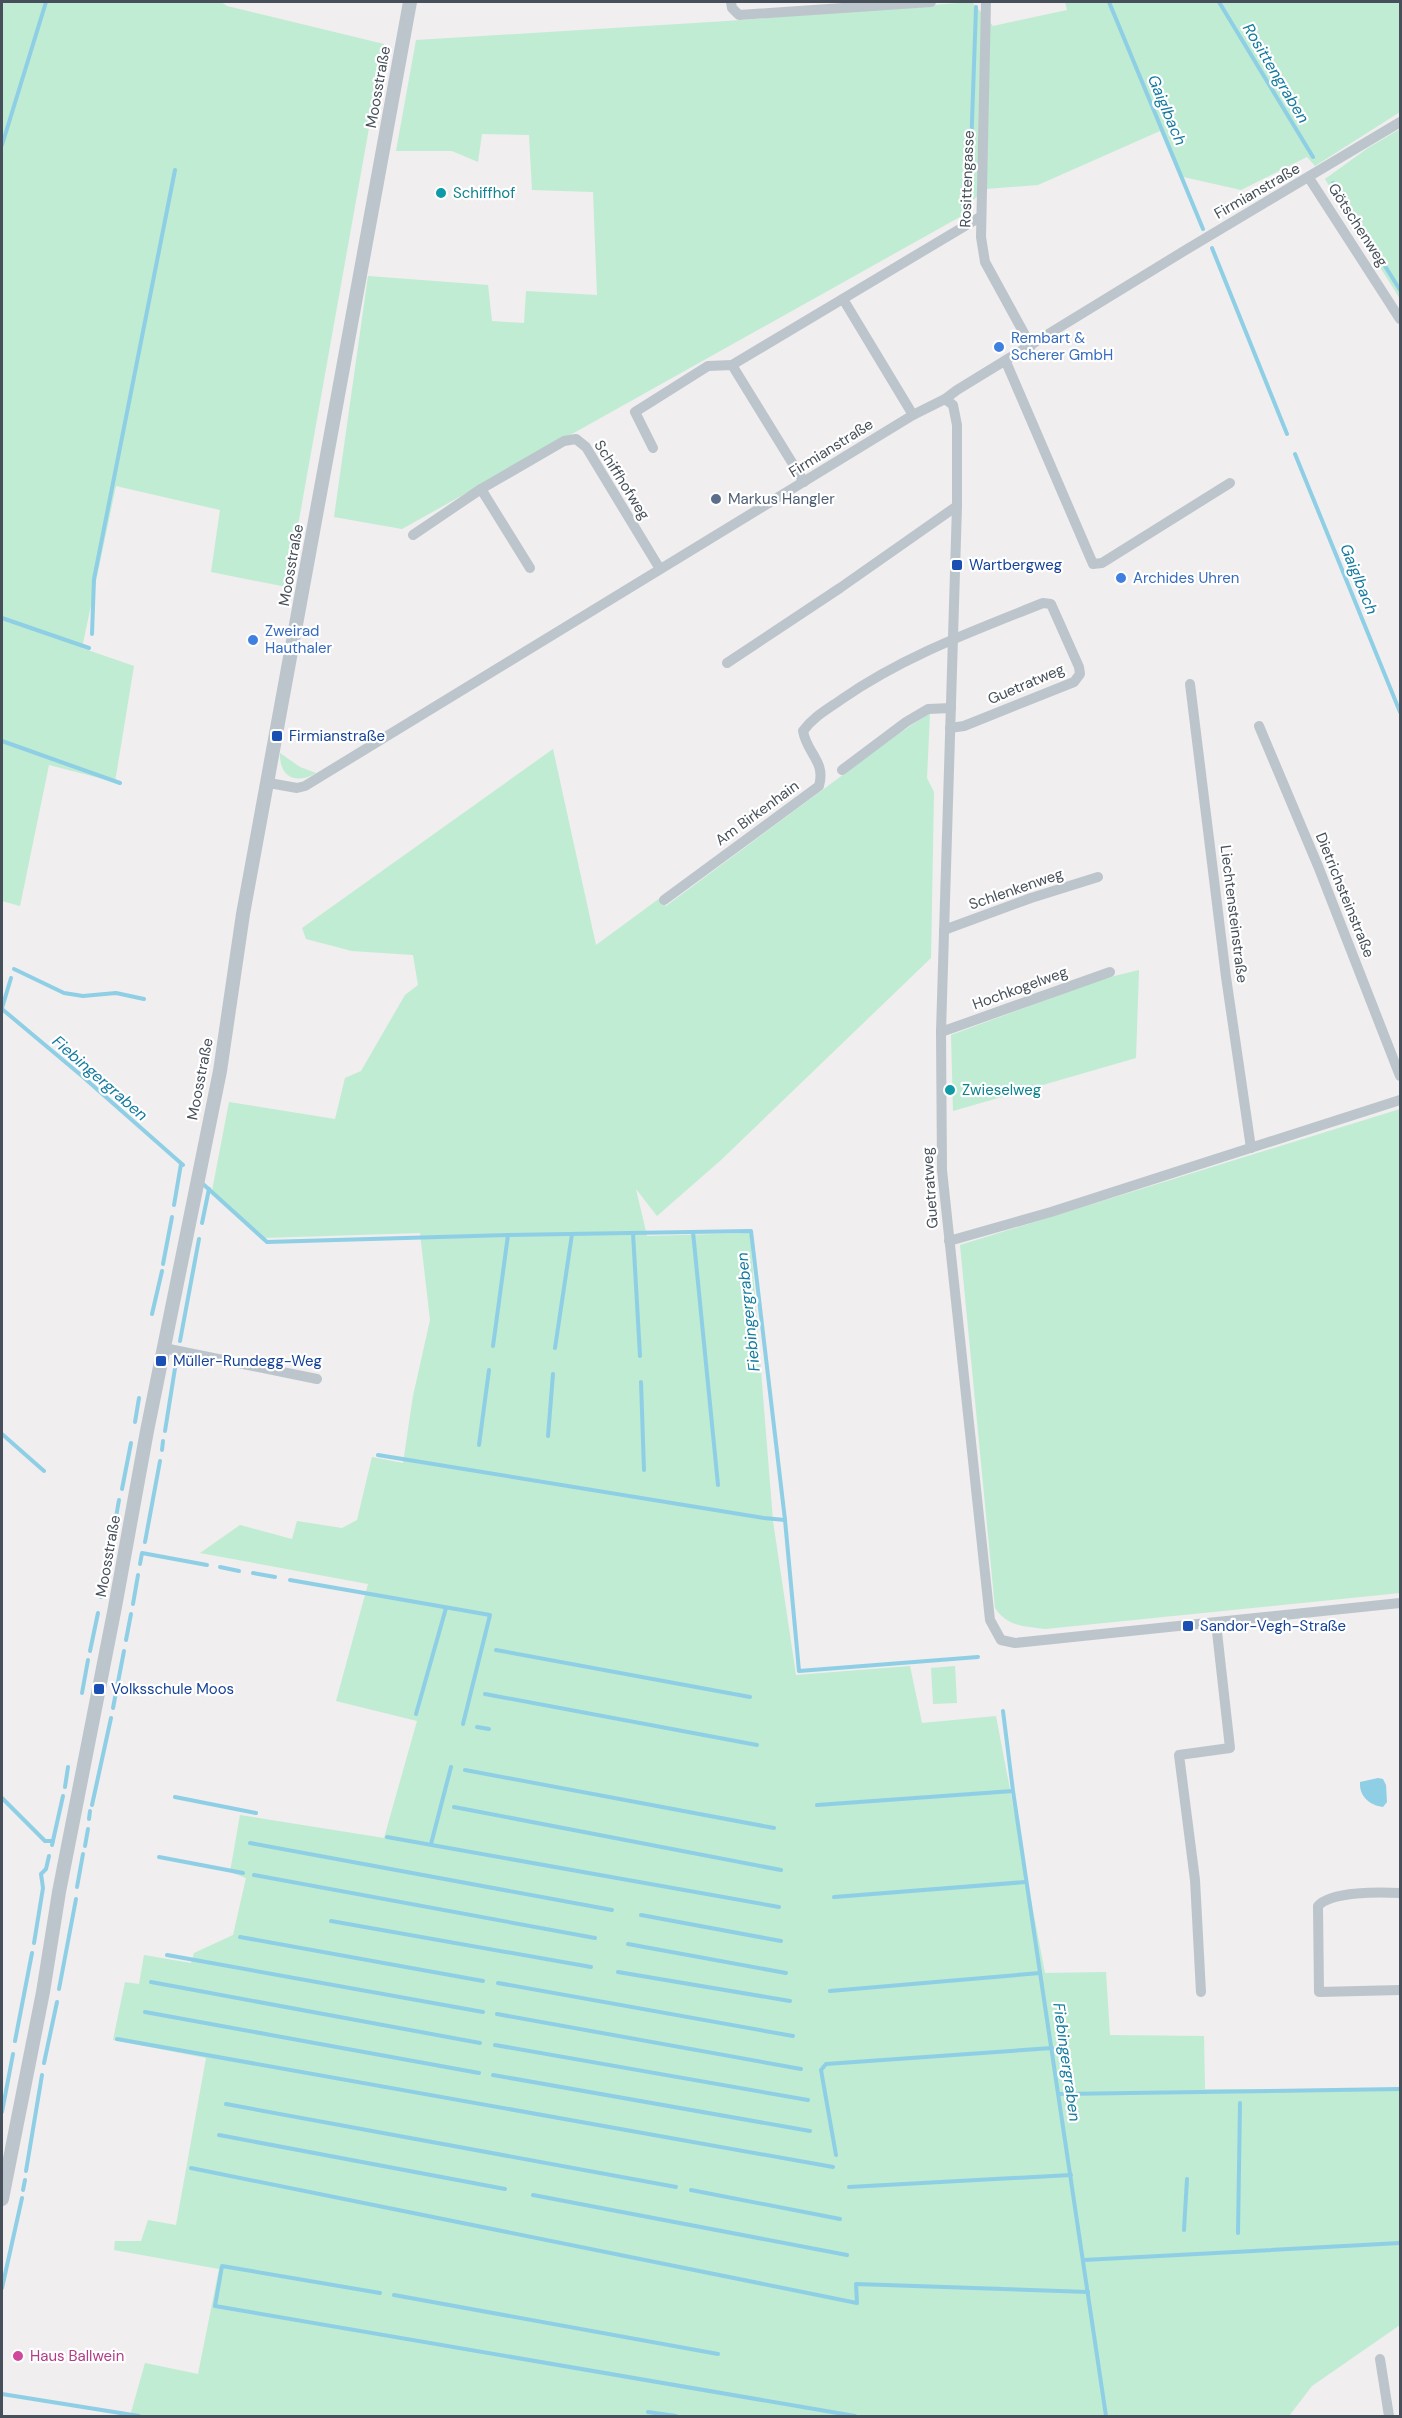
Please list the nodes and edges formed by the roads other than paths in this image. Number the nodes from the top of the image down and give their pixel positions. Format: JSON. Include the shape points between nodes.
{"nodes":[{"id":1,"x":411,"y":2,"type":"edge"},
{"id":2,"x":731,"y":2,"type":"edge"},
{"id":3,"x":931,"y":2,"type":"edge"},
{"id":4,"x":986,"y":2,"type":"edge"},
{"id":5,"x":1401,"y":122,"type":"edge"},
{"id":6,"x":1309,"y":178,"type":"junction"},
{"id":7,"x":980,"y":217,"type":"junction"},
{"id":8,"x":843,"y":299,"type":"junction"},
{"id":9,"x":1401,"y":319,"type":"edge"},
{"id":10,"x":1031,"y":346,"type":"junction"},
{"id":11,"x":1006,"y":362,"type":"junction"},
{"id":12,"x":732,"y":364,"type":"junction"},
{"id":13,"x":945,"y":399,"type":"junction"},
{"id":14,"x":913,"y":415,"type":"junction"},
{"id":15,"x":653,"y":448,"type":"dead end"},
{"id":16,"x":804,"y":482,"type":"junction"},
{"id":17,"x":1230,"y":483,"type":"dead end"},
{"id":18,"x":481,"y":489,"type":"junction"},
{"id":19,"x":957,"y":506,"type":"junction"},
{"id":20,"x":413,"y":535,"type":"dead end"},
{"id":21,"x":530,"y":568,"type":"dead end"},
{"id":22,"x":660,"y":569,"type":"junction"},
{"id":23,"x":955,"y":638,"type":"junction"},
{"id":24,"x":727,"y":663,"type":"dead end"},
{"id":25,"x":1190,"y":684,"type":"dead end"},
{"id":26,"x":951,"y":708,"type":"junction"},
{"id":27,"x":1259,"y":726,"type":"dead end"},
{"id":28,"x":950,"y":728,"type":"junction"},
{"id":29,"x":842,"y":770,"type":"dead end"},
{"id":30,"x":269,"y":783,"type":"junction"},
{"id":31,"x":1098,"y":877,"type":"dead end"},
{"id":32,"x":664,"y":900,"type":"dead end"},
{"id":33,"x":944,"y":930,"type":"junction"},
{"id":34,"x":1110,"y":972,"type":"dead end"},
{"id":35,"x":941,"y":1032,"type":"junction"},
{"id":36,"x":1401,"y":1076,"type":"edge"},
{"id":37,"x":1401,"y":1100,"type":"edge"},
{"id":38,"x":1251,"y":1148,"type":"junction"},
{"id":39,"x":950,"y":1240,"type":"junction"},
{"id":40,"x":164,"y":1348,"type":"junction"},
{"id":41,"x":317,"y":1379,"type":"dead end"},
{"id":42,"x":1401,"y":1603,"type":"edge"},
{"id":43,"x":1216,"y":1623,"type":"junction"},
{"id":44,"x":1401,"y":1893,"type":"edge"},
{"id":45,"x":1401,"y":1990,"type":"edge"},
{"id":46,"x":1201,"y":1992,"type":"dead end"},
{"id":47,"x":5,"y":2158,"type":"edge"},
{"id":48,"x":2,"y":2199,"type":"edge"},
{"id":49,"x":1380,"y":2359,"type":"dead end"},
{"id":50,"x":1389,"y":2416,"type":"edge"}],
"edges":[{"from":1,"to":30,"type":"street","name":"Moosstraße"},
{"from":2,"to":3,"type":"street","via":[[740,15]]},
{"from":4,"to":7,"type":"street","name":"Rosittengasse"},
{"from":5,"to":6,"type":"street","name":"Firmianstraße"},
{"from":6,"to":9,"type":"street","name":"Götschenweg"},
{"from":6,"to":10,"type":"street","name":"Firmianstraße"},
{"from":7,"to":8,"type":"street"},
{"from":7,"to":10,"type":"street","name":"Rosittengasse","via":[[985,262]]},
{"from":8,"to":12,"type":"street"},
{"from":8,"to":14,"type":"street"},
{"from":10,"to":11,"type":"street","name":"Firmianstraße"},
{"from":11,"to":13,"type":"street","name":"Firmianstraße"},
{"from":11,"to":17,"type":"street","via":[[1093,564],[1102,563]]},
{"from":12,"to":15,"type":"street","via":[[708,366],[634,412]]},
{"from":12,"to":16,"type":"street"},
{"from":13,"to":14,"type":"street","name":"Firmianstraße"},
{"from":13,"to":19,"type":"street","name":"Guetratweg","via":[[953,405],[957,425]]},
{"from":14,"to":16,"type":"street","name":"Firmianstraße"},
{"from":16,"to":22,"type":"street","name":"Firmianstraße"},
{"from":18,"to":20,"type":"street","name":"Schiffhofweg"},
{"from":18,"to":21,"type":"street"},
{"from":18,"to":22,"type":"street","name":"Schiffhofweg","via":[[564,441],[576,439],[587,449]]},
{"from":19,"to":23,"type":"street","name":"Guetratweg"},
{"from":19,"to":24,"type":"street"},
{"from":22,"to":30,"type":"street","name":"Firmianstraße","via":[[305,786]]},
{"from":23,"to":26,"type":"street","name":"Guetratweg"},
{"from":23,"to":28,"type":"street","name":"Guetratweg","via":[[1043,603],[1051,604],[1080,674],[1074,682]]},
{"from":23,"to":32,"type":"street","name":"Am Birkenhain","via":[[869,680],[810,721],[802,731],[819,764],[819,786]]},
{"from":25,"to":38,"type":"street","name":"Liechtensteinstraße"},
{"from":26,"to":28,"type":"street","name":"Guetratweg"},
{"from":26,"to":29,"type":"street","via":[[928,709]]},
{"from":27,"to":36,"type":"street","name":"Dietrichsteinstraße"},
{"from":28,"to":33,"type":"street","name":"Guetratweg"},
{"from":30,"to":40,"type":"street","name":"Moosstraße","via":[[243,914],[220,1071]]},
{"from":31,"to":33,"type":"street","name":"Schlenkenweg"},
{"from":33,"to":35,"type":"street","name":"Guetratweg"},
{"from":34,"to":35,"type":"street","name":"Hochkogelweg"},
{"from":35,"to":39,"type":"street","name":"Guetratweg","via":[[943,1191]]},
{"from":37,"to":38,"type":"street"},
{"from":38,"to":39,"type":"street"},
{"from":39,"to":43,"type":"street","name":"Guetratweg","via":[[990,1620],[1001,1640],[1016,1643]]},
{"from":40,"to":41,"type":"street"},
{"from":40,"to":47,"type":"street","name":"Moosstraße","via":[[43,1992]]},
{"from":42,"to":43,"type":"street"},
{"from":43,"to":46,"type":"street","via":[[1230,1748],[1179,1755],[1195,1880]]},
{"from":44,"to":45,"type":"street","via":[[1327,1898],[1318,1906],[1319,1992]]},
{"from":47,"to":48,"type":"street","name":"Moosstraße"},
{"from":49,"to":50,"type":"street"}]}
